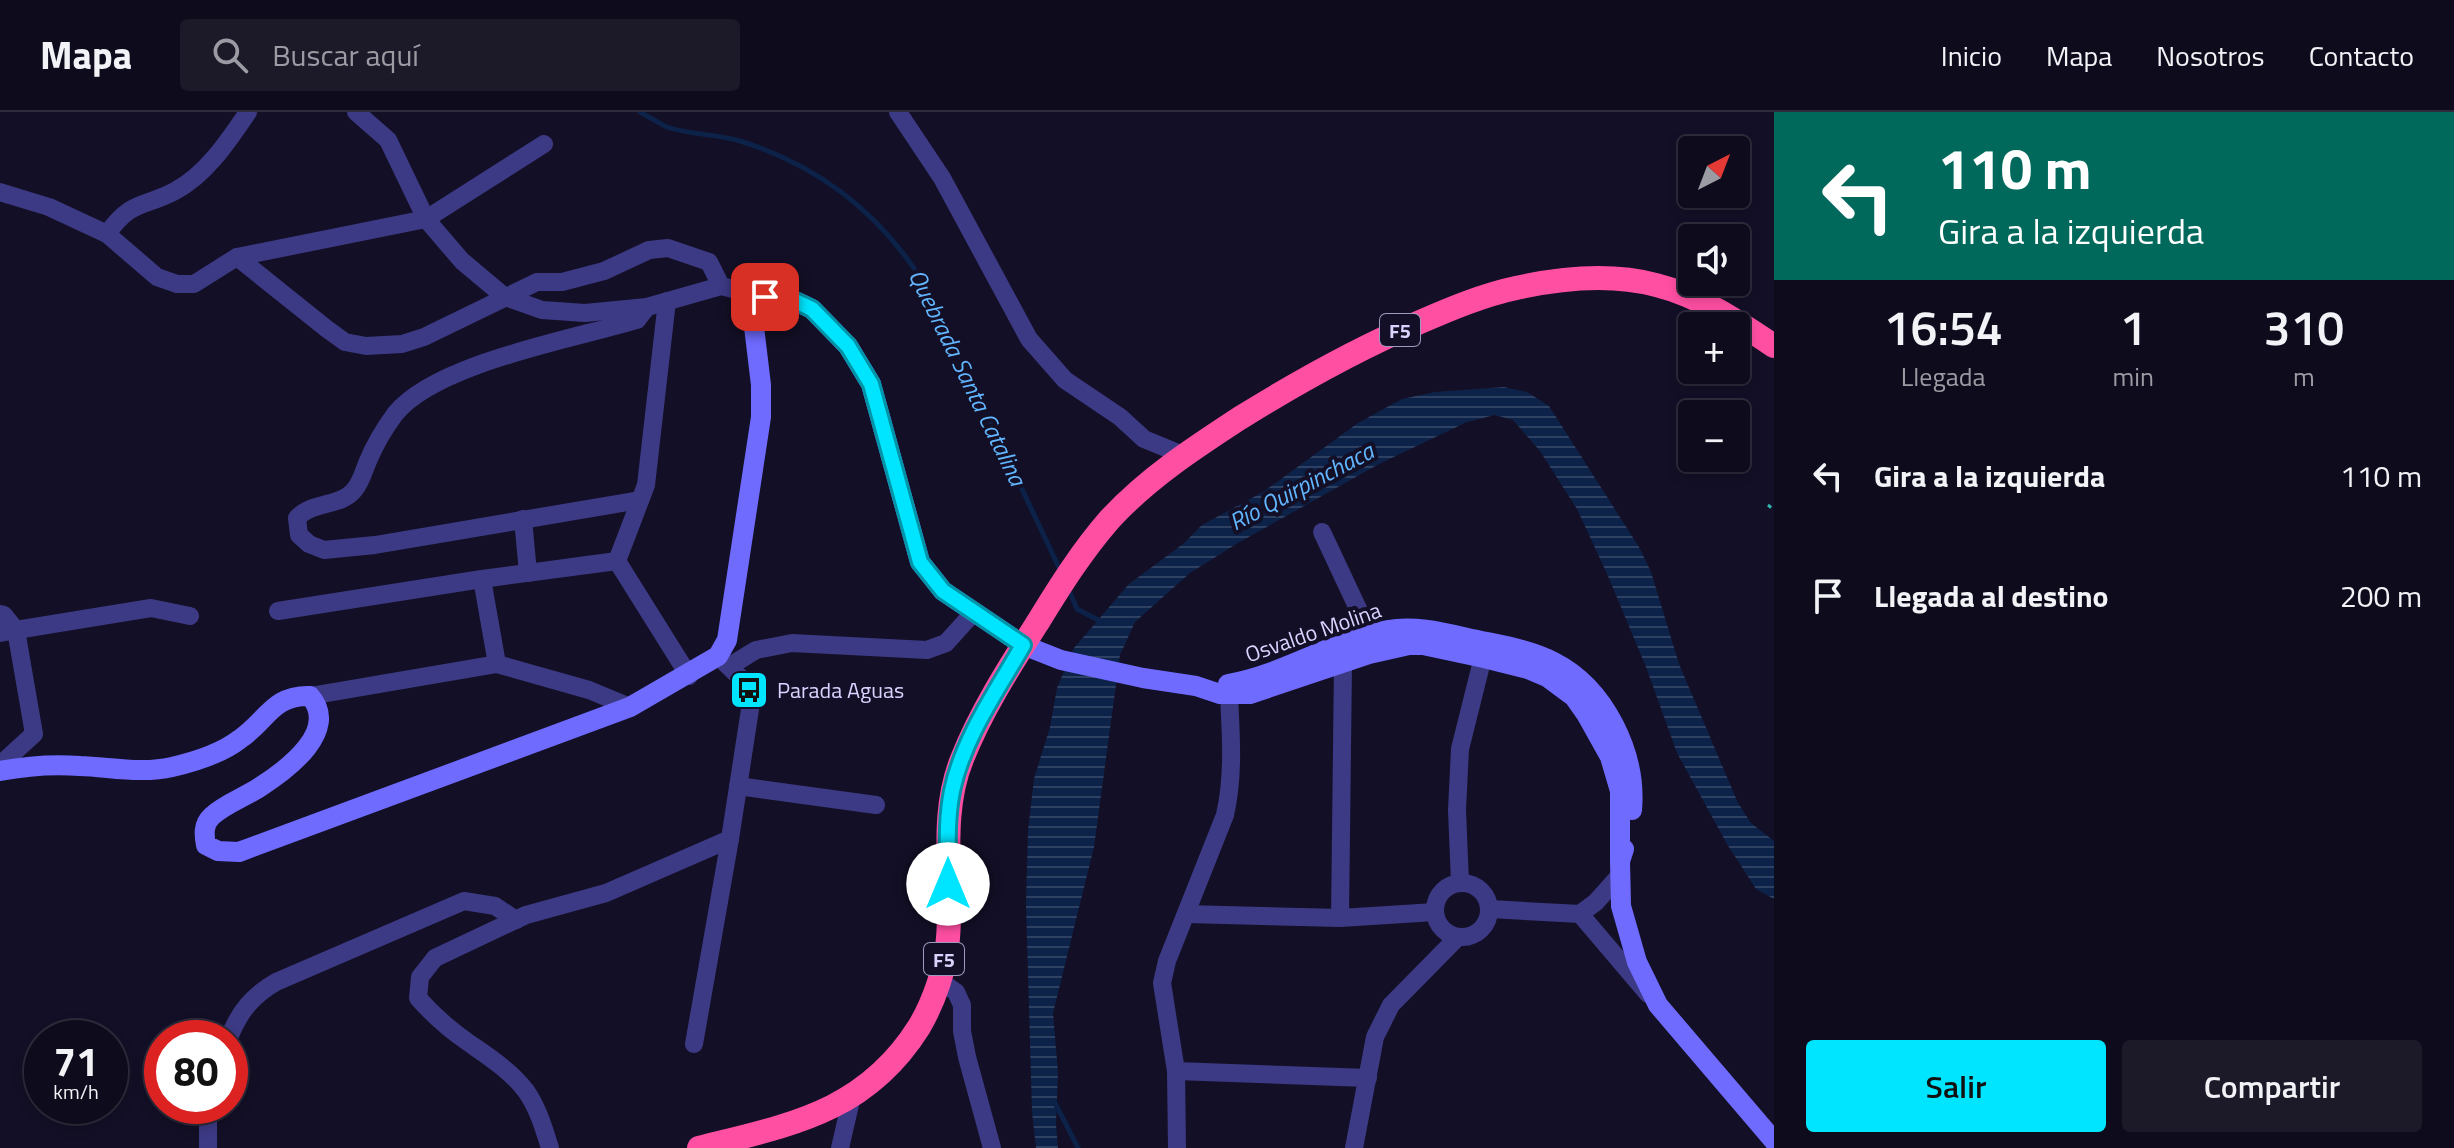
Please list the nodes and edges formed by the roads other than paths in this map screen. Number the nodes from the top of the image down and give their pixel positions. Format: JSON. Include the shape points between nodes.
{"nodes":[{"id":1,"x":248,"y":112,"type":"edge"},
{"id":2,"x":898,"y":112,"type":"edge"},
{"id":3,"x":365,"y":114,"type":"edge"},
{"id":4,"x":544,"y":144,"type":"dead end"},
{"id":5,"x":0,"y":192,"type":"edge"},
{"id":6,"x":426,"y":219,"type":"junction"},
{"id":7,"x":107,"y":234,"type":"junction"},
{"id":8,"x":237,"y":257,"type":"junction"},
{"id":9,"x":721,"y":286,"type":"junction"},
{"id":10,"x":505,"y":297,"type":"junction"},
{"id":11,"x":765,"y":297,"type":"junction"},
{"id":12,"x":667,"y":301,"type":"junction"},
{"id":13,"x":647,"y":307,"type":"junction"},
{"id":14,"x":1774,"y":346,"type":"edge"},
{"id":15,"x":1183,"y":455,"type":"junction"},
{"id":16,"x":640,"y":500,"type":"junction"},
{"id":17,"x":523,"y":519,"type":"junction"},
{"id":18,"x":1322,"y":532,"type":"dead end"},
{"id":19,"x":617,"y":561,"type":"junction"},
{"id":20,"x":528,"y":573,"type":"junction"},
{"id":21,"x":482,"y":579,"type":"junction"},
{"id":22,"x":278,"y":611,"type":"dead end"},
{"id":23,"x":974,"y":612,"type":"junction"},
{"id":24,"x":0,"y":614,"type":"edge"},
{"id":25,"x":190,"y":616,"type":"dead end"},
{"id":26,"x":8,"y":631,"type":"edge"},
{"id":27,"x":1023,"y":645,"type":"junction"},
{"id":28,"x":1365,"y":646,"type":"junction"},
{"id":29,"x":1485,"y":650,"type":"junction"},
{"id":30,"x":1338,"y":656,"type":"junction"},
{"id":31,"x":724,"y":661,"type":"junction"},
{"id":32,"x":497,"y":664,"type":"junction"},
{"id":33,"x":689,"y":676,"type":"junction"},
{"id":34,"x":1196,"y":686,"type":"junction"},
{"id":35,"x":310,"y":696,"type":"junction"},
{"id":36,"x":1229,"y":696,"type":"junction"},
{"id":37,"x":630,"y":707,"type":"junction"},
{"id":38,"x":0,"y":768,"type":"edge"},
{"id":39,"x":738,"y":786,"type":"junction"},
{"id":40,"x":876,"y":805,"type":"dead end"},
{"id":41,"x":730,"y":839,"type":"junction"},
{"id":42,"x":1620,"y":868,"type":"junction"},
{"id":43,"x":1460,"y":883,"type":"junction"},
{"id":44,"x":1490,"y":909,"type":"junction"},
{"id":45,"x":1435,"y":912,"type":"junction"},
{"id":46,"x":1186,"y":914,"type":"junction"},
{"id":47,"x":1580,"y":914,"type":"junction"},
{"id":48,"x":1340,"y":918,"type":"junction"},
{"id":49,"x":516,"y":920,"type":"junction"},
{"id":50,"x":1457,"y":938,"type":"junction"},
{"id":51,"x":939,"y":980,"type":"junction"},
{"id":52,"x":1658,"y":1005,"type":"junction"},
{"id":53,"x":236,"y":1020,"type":"edge"},
{"id":54,"x":694,"y":1044,"type":"dead end"},
{"id":55,"x":1176,"y":1071,"type":"junction"},
{"id":56,"x":1368,"y":1078,"type":"junction"},
{"id":57,"x":852,"y":1096,"type":"junction"},
{"id":58,"x":208,"y":1124,"type":"edge"},
{"id":59,"x":1774,"y":1141,"type":"edge"},
{"id":60,"x":208,"y":1148,"type":"edge"},
{"id":61,"x":550,"y":1148,"type":"edge"},
{"id":62,"x":699,"y":1148,"type":"edge"},
{"id":63,"x":840,"y":1148,"type":"edge"},
{"id":64,"x":992,"y":1148,"type":"edge"},
{"id":65,"x":1177,"y":1148,"type":"edge"},
{"id":66,"x":1354,"y":1148,"type":"edge"}],
"edges":[{"from":1,"to":7,"type":"street","via":[[207,166],[176,191],[142,202],[119,217]]},
{"from":2,"to":15,"type":"street","via":[[942,178],[1029,339],[1065,380],[1144,439]]},
{"from":3,"to":6,"type":"street","via":[[388,140]]},
{"from":4,"to":6,"type":"street"},
{"from":5,"to":7,"type":"street"},
{"from":6,"to":8,"type":"street"},
{"from":6,"to":10,"type":"street","via":[[462,261]]},
{"from":7,"to":8,"type":"street","via":[[157,277],[177,284],[194,284]]},
{"from":8,"to":10,"type":"street","via":[[345,342],[366,346],[424,337]]},
{"from":9,"to":10,"type":"street","via":[[709,262],[668,248],[562,282],[537,282]]},
{"from":9,"to":11,"type":"street"},
{"from":9,"to":12,"type":"street"},
{"from":10,"to":13,"type":"street","via":[[542,310],[585,313]]},
{"from":11,"to":23,"type":"street","via":[[787,297],[812,309],[848,346],[871,384],[920,562],[943,591]]},
{"from":11,"to":31,"type":"street","via":[[752,310],[761,417]]},
{"from":12,"to":13,"type":"street"},
{"from":12,"to":16,"type":"street"},
{"from":13,"to":17,"type":"street","via":[[637,320],[482,363],[439,382],[397,412],[376,442],[355,490],[297,518],[299,535],[324,550]]},
{"from":14,"to":15,"type":"highway","number":"F5","via":[[1727,314],[1655,284],[1568,278],[1512,288],[1448,310],[1347,356]]},
{"from":15,"to":27,"type":"highway","number":"F5","via":[[1112,518],[1078,559]]},
{"from":16,"to":17,"type":"street"},
{"from":16,"to":19,"type":"street"},
{"from":17,"to":20,"type":"street"},
{"from":18,"to":28,"type":"street","via":[[1360,613]]},
{"from":19,"to":20,"type":"street"},
{"from":19,"to":33,"type":"street"},
{"from":20,"to":21,"type":"street"},
{"from":21,"to":22,"type":"street"},
{"from":21,"to":32,"type":"street"},
{"from":23,"to":27,"type":"street"},
{"from":23,"to":31,"type":"street","via":[[946,643],[927,650],[792,643]]},
{"from":24,"to":26,"type":"street"},
{"from":25,"to":26,"type":"street","via":[[151,608]]},
{"from":26,"to":38,"type":"street","via":[[34,734]]},
{"from":27,"to":34,"type":"street","via":[[1061,660]]},
{"from":27,"to":51,"type":"highway","number":"F5","via":[[974,731],[952,791],[948,941]]},
{"from":28,"to":29,"type":"street","name":"Osvaldo Molina","via":[[1380,631],[1407,628],[1445,633]]},
{"from":28,"to":30,"type":"street","name":"Osvaldo Molina"},
{"from":29,"to":42,"type":"street","name":"Osvaldo Molina","via":[[1534,654],[1562,667],[1589,690],[1611,721],[1626,752],[1633,791]]},
{"from":29,"to":43,"type":"street","via":[[1460,749]]},
{"from":30,"to":34,"type":"street","name":"Osvaldo Molina","via":[[1245,682]]},
{"from":30,"to":36,"type":"street","via":[[1250,694]]},
{"from":30,"to":48,"type":"street"},
{"from":31,"to":33,"type":"street"},
{"from":31,"to":39,"type":"street","via":[[753,690]]},
{"from":32,"to":35,"type":"street"},
{"from":32,"to":37,"type":"street"},
{"from":33,"to":37,"type":"street"},
{"from":34,"to":36,"type":"street"},
{"from":35,"to":37,"type":"street","via":[[319,706],[315,735],[293,762],[261,787],[210,817],[204,830],[206,845],[239,852]]},
{"from":35,"to":38,"type":"street","via":[[293,695],[272,707],[241,739],[171,767]]},
{"from":36,"to":46,"type":"street","via":[[1229,797]]},
{"from":39,"to":40,"type":"street"},
{"from":39,"to":41,"type":"street"},
{"from":41,"to":49,"type":"street","via":[[606,893]]},
{"from":41,"to":54,"type":"street"},
{"from":42,"to":47,"type":"street","via":[[1596,902]]},
{"from":42,"to":52,"type":"street","name":"Osvaldo Molina","via":[[1627,931]]},
{"from":43,"to":44,"type":"street","via":[[1477,887]]},
{"from":43,"to":45,"type":"street","via":[[1445,889]]},
{"from":44,"to":47,"type":"street"},
{"from":44,"to":50,"type":"street","via":[[1481,931]]},
{"from":45,"to":48,"type":"street"},
{"from":45,"to":50,"type":"street","via":[[1442,928]]},
{"from":46,"to":48,"type":"street"},
{"from":46,"to":55,"type":"street","via":[[1162,983]]},
{"from":47,"to":52,"type":"street"},
{"from":49,"to":53,"type":"street","via":[[495,906],[464,901],[276,982],[257,994]]},
{"from":49,"to":61,"type":"street","via":[[435,958],[420,977],[418,998],[526,1091]]},
{"from":50,"to":56,"type":"street","via":[[1391,1005],[1375,1037]]},
{"from":51,"to":57,"type":"highway","number":"F5","via":[[920,1025],[901,1051]]},
{"from":51,"to":64,"type":"street","via":[[956,992],[962,1005],[967,1057]]},
{"from":52,"to":59,"type":"street","name":"Osvaldo Molina"},
{"from":55,"to":56,"type":"street"},
{"from":55,"to":65,"type":"street"},
{"from":56,"to":66,"type":"street"},
{"from":57,"to":62,"type":"highway","number":"F5","via":[[783,1127]]},
{"from":57,"to":63,"type":"street"},
{"from":58,"to":60,"type":"street"}]}
